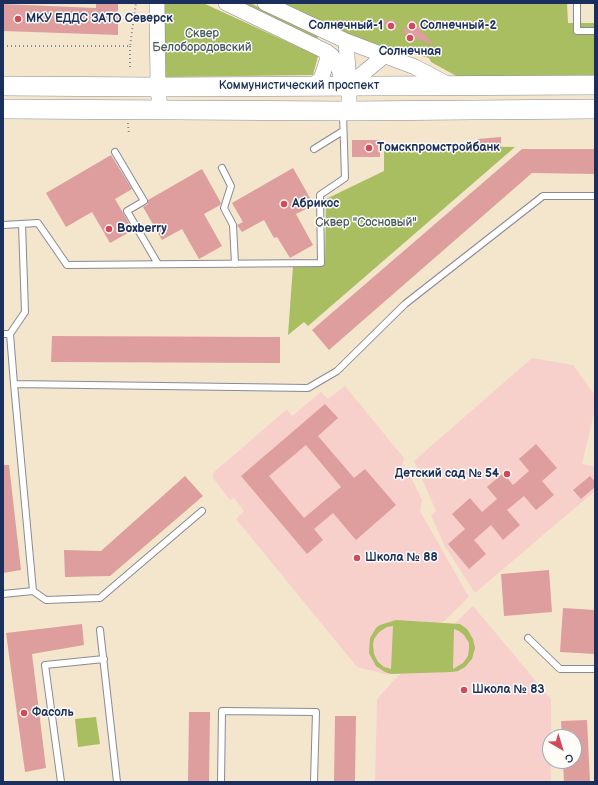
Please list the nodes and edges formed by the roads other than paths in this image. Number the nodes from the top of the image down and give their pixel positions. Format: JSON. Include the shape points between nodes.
{"nodes":[{"id":1,"x":157,"y":3,"type":"edge"},
{"id":2,"x":226,"y":3,"type":"edge"},
{"id":3,"x":265,"y":3,"type":"edge"},
{"id":4,"x":577,"y":3,"type":"edge"},
{"id":5,"x":595,"y":32,"type":"edge"},
{"id":6,"x":346,"y":40,"type":"junction"},
{"id":7,"x":327,"y":52,"type":"junction"},
{"id":8,"x":384,"y":56,"type":"junction"},
{"id":9,"x":349,"y":85,"type":"junction"},
{"id":10,"x":595,"y":85,"type":"edge"},
{"id":11,"x":3,"y":86,"type":"edge"},
{"id":12,"x":312,"y":86,"type":"junction"},
{"id":13,"x":452,"y":86,"type":"junction"},
{"id":14,"x":158,"y":87,"type":"junction"},
{"id":15,"x":3,"y":109,"type":"edge"},
{"id":16,"x":595,"y":109,"type":"edge"},
{"id":17,"x":160,"y":110,"type":"junction"},
{"id":18,"x":346,"y":111,"type":"junction"},
{"id":19,"x":343,"y":131,"type":"junction"},
{"id":20,"x":314,"y":149,"type":"dead end"},
{"id":21,"x":116,"y":152,"type":"dead end"},
{"id":22,"x":222,"y":168,"type":"dead end"},
{"id":23,"x":595,"y":196,"type":"edge"},
{"id":24,"x":22,"y":224,"type":"junction"},
{"id":25,"x":3,"y":225,"type":"edge"},
{"id":26,"x":158,"y":264,"type":"junction"},
{"id":27,"x":235,"y":264,"type":"junction"},
{"id":28,"x":6,"y":334,"type":"edge"},
{"id":29,"x":14,"y":384,"type":"junction"},
{"id":30,"x":202,"y":511,"type":"dead end"},
{"id":31,"x":33,"y":591,"type":"junction"},
{"id":32,"x":3,"y":594,"type":"edge"},
{"id":33,"x":100,"y":630,"type":"dead end"},
{"id":34,"x":528,"y":638,"type":"dead end"},
{"id":35,"x":104,"y":659,"type":"junction"},
{"id":36,"x":595,"y":669,"type":"edge"},
{"id":37,"x":61,"y":782,"type":"edge"},
{"id":38,"x":117,"y":782,"type":"edge"},
{"id":39,"x":221,"y":782,"type":"edge"},
{"id":40,"x":314,"y":782,"type":"edge"}],
"edges":[{"from":1,"to":14,"type":"street"},
{"from":2,"to":7,"type":"street"},
{"from":3,"to":6,"type":"street"},
{"from":4,"to":5,"type":"lane","via":[[577,31]]},
{"from":6,"to":8,"type":"street"},
{"from":6,"to":9,"type":"street"},
{"from":7,"to":9,"type":"street","via":[[332,56],[341,77]]},
{"from":7,"to":12,"type":"street","via":[[321,79]]},
{"from":8,"to":9,"type":"street"},
{"from":8,"to":13,"type":"street","via":[[415,67]]},
{"from":9,"to":12,"type":"main road","name":"Коммунистический проспект"},
{"from":9,"to":13,"type":"main road","name":"Коммунистический проспект"},
{"from":9,"to":18,"type":"street"},
{"from":10,"to":13,"type":"main road","name":"Коммунистический проспект"},
{"from":11,"to":14,"type":"main road","name":"Коммунистический проспект"},
{"from":12,"to":14,"type":"main road","name":"Коммунистический проспект"},
{"from":14,"to":17,"type":"street"},
{"from":15,"to":17,"type":"main road","name":"Коммунистический проспект"},
{"from":16,"to":18,"type":"main road","name":"Коммунистический проспект"},
{"from":17,"to":18,"type":"main road","name":"Коммунистический проспект"},
{"from":18,"to":19,"type":"lane"},
{"from":19,"to":20,"type":"lane"},
{"from":19,"to":27,"type":"lane","via":[[345,178],[320,195],[322,263]]},
{"from":21,"to":26,"type":"lane","via":[[144,201],[127,211]]},
{"from":22,"to":27,"type":"lane","via":[[232,186],[224,208],[233,225]]},
{"from":23,"to":29,"type":"lane","via":[[543,196],[405,304],[337,371],[308,388]]},
{"from":24,"to":25,"type":"lane"},
{"from":24,"to":26,"type":"lane","via":[[38,223],[67,265]]},
{"from":24,"to":28,"type":"lane","via":[[25,312]]},
{"from":26,"to":27,"type":"lane"},
{"from":28,"to":29,"type":"lane"},
{"from":29,"to":31,"type":"lane"},
{"from":30,"to":31,"type":"lane","via":[[100,598],[46,600]]},
{"from":31,"to":32,"type":"lane"},
{"from":33,"to":35,"type":"lane"},
{"from":34,"to":36,"type":"lane","via":[[560,670]]},
{"from":35,"to":37,"type":"lane","via":[[45,666]]},
{"from":35,"to":38,"type":"lane"},
{"from":39,"to":40,"type":"lane","via":[[222,711],[316,712]]}]}
